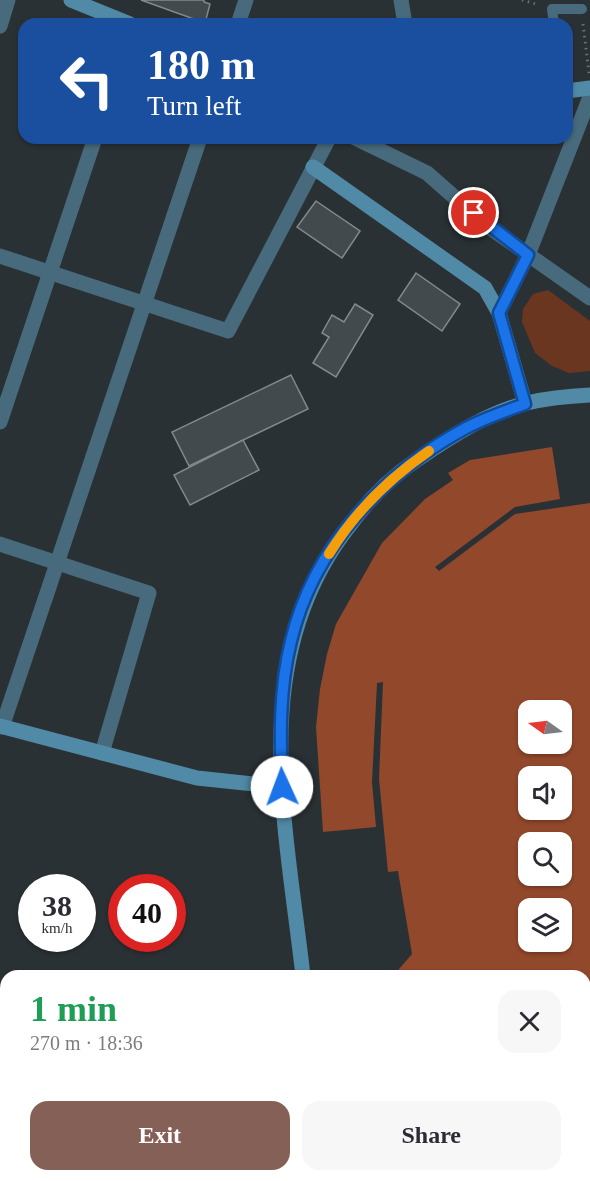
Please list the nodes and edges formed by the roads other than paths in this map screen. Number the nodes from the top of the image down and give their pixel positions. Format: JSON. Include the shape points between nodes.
{"nodes":[{"id":1,"x":8,"y":0,"type":"edge"},
{"id":2,"x":71,"y":0,"type":"edge"},
{"id":3,"x":246,"y":0,"type":"edge"},
{"id":4,"x":401,"y":0,"type":"edge"},
{"id":5,"x":582,"y":9,"type":"road end"},
{"id":6,"x":115,"y":18,"type":"edge"},
{"id":7,"x":240,"y":18,"type":"edge"},
{"id":8,"x":404,"y":18,"type":"edge"},
{"id":9,"x":553,"y":18,"type":"edge"},
{"id":10,"x":0,"y":26,"type":"edge"},
{"id":11,"x":590,"y":82,"type":"edge"},
{"id":12,"x":573,"y":89,"type":"edge"},
{"id":13,"x":590,"y":97,"type":"edge"},
{"id":14,"x":573,"y":140,"type":"edge"},
{"id":15,"x":93,"y":144,"type":"edge"},
{"id":16,"x":198,"y":144,"type":"edge"},
{"id":17,"x":326,"y":144,"type":"edge"},
{"id":18,"x":367,"y":144,"type":"edge"},
{"id":19,"x":572,"y":144,"type":"edge"},
{"id":20,"x":314,"y":167,"type":"junction"},
{"id":21,"x":528,"y":255,"type":"junction"},
{"id":22,"x":0,"y":256,"type":"edge"},
{"id":23,"x":50,"y":272,"type":"junction"},
{"id":24,"x":590,"y":298,"type":"edge"},
{"id":25,"x":144,"y":304,"type":"junction"},
{"id":26,"x":499,"y":313,"type":"junction"},
{"id":27,"x":590,"y":394,"type":"edge"},
{"id":28,"x":525,"y":404,"type":"junction"},
{"id":29,"x":0,"y":422,"type":"edge"},
{"id":30,"x":0,"y":544,"type":"edge"},
{"id":31,"x":57,"y":562,"type":"junction"},
{"id":32,"x":1,"y":726,"type":"edge"},
{"id":33,"x":102,"y":753,"type":"junction"},
{"id":34,"x":282,"y":787,"type":"junction"},
{"id":35,"x":302,"y":970,"type":"edge"}],
"edges":[{"from":1,"to":10,"type":"street"},
{"from":2,"to":6,"type":"street"},
{"from":3,"to":7,"type":"street"},
{"from":4,"to":8,"type":"street"},
{"from":5,"to":9,"type":"lane","via":[[552,9]]},
{"from":11,"to":12,"type":"street"},
{"from":13,"to":14,"type":"street"},
{"from":15,"to":23,"type":"street"},
{"from":16,"to":25,"type":"street"},
{"from":17,"to":20,"type":"street"},
{"from":18,"to":21,"type":"street","via":[[427,173],[486,225]]},
{"from":19,"to":21,"type":"street"},
{"from":20,"to":25,"type":"street","via":[[228,331]]},
{"from":20,"to":26,"type":"street","via":[[485,288]]},
{"from":21,"to":24,"type":"street"},
{"from":21,"to":26,"type":"street"},
{"from":22,"to":23,"type":"street"},
{"from":23,"to":25,"type":"street"},
{"from":23,"to":29,"type":"street"},
{"from":25,"to":31,"type":"street"},
{"from":26,"to":28,"type":"street"},
{"from":27,"to":28,"type":"street"},
{"from":28,"to":34,"type":"street","via":[[467,428],[406,467],[381,489],[338,540],[316,574],[291,640],[282,700]]},
{"from":30,"to":31,"type":"street"},
{"from":31,"to":32,"type":"street"},
{"from":31,"to":33,"type":"street","via":[[149,592]]},
{"from":32,"to":33,"type":"street"},
{"from":33,"to":34,"type":"street","via":[[197,778]]},
{"from":34,"to":35,"type":"street"}]}
